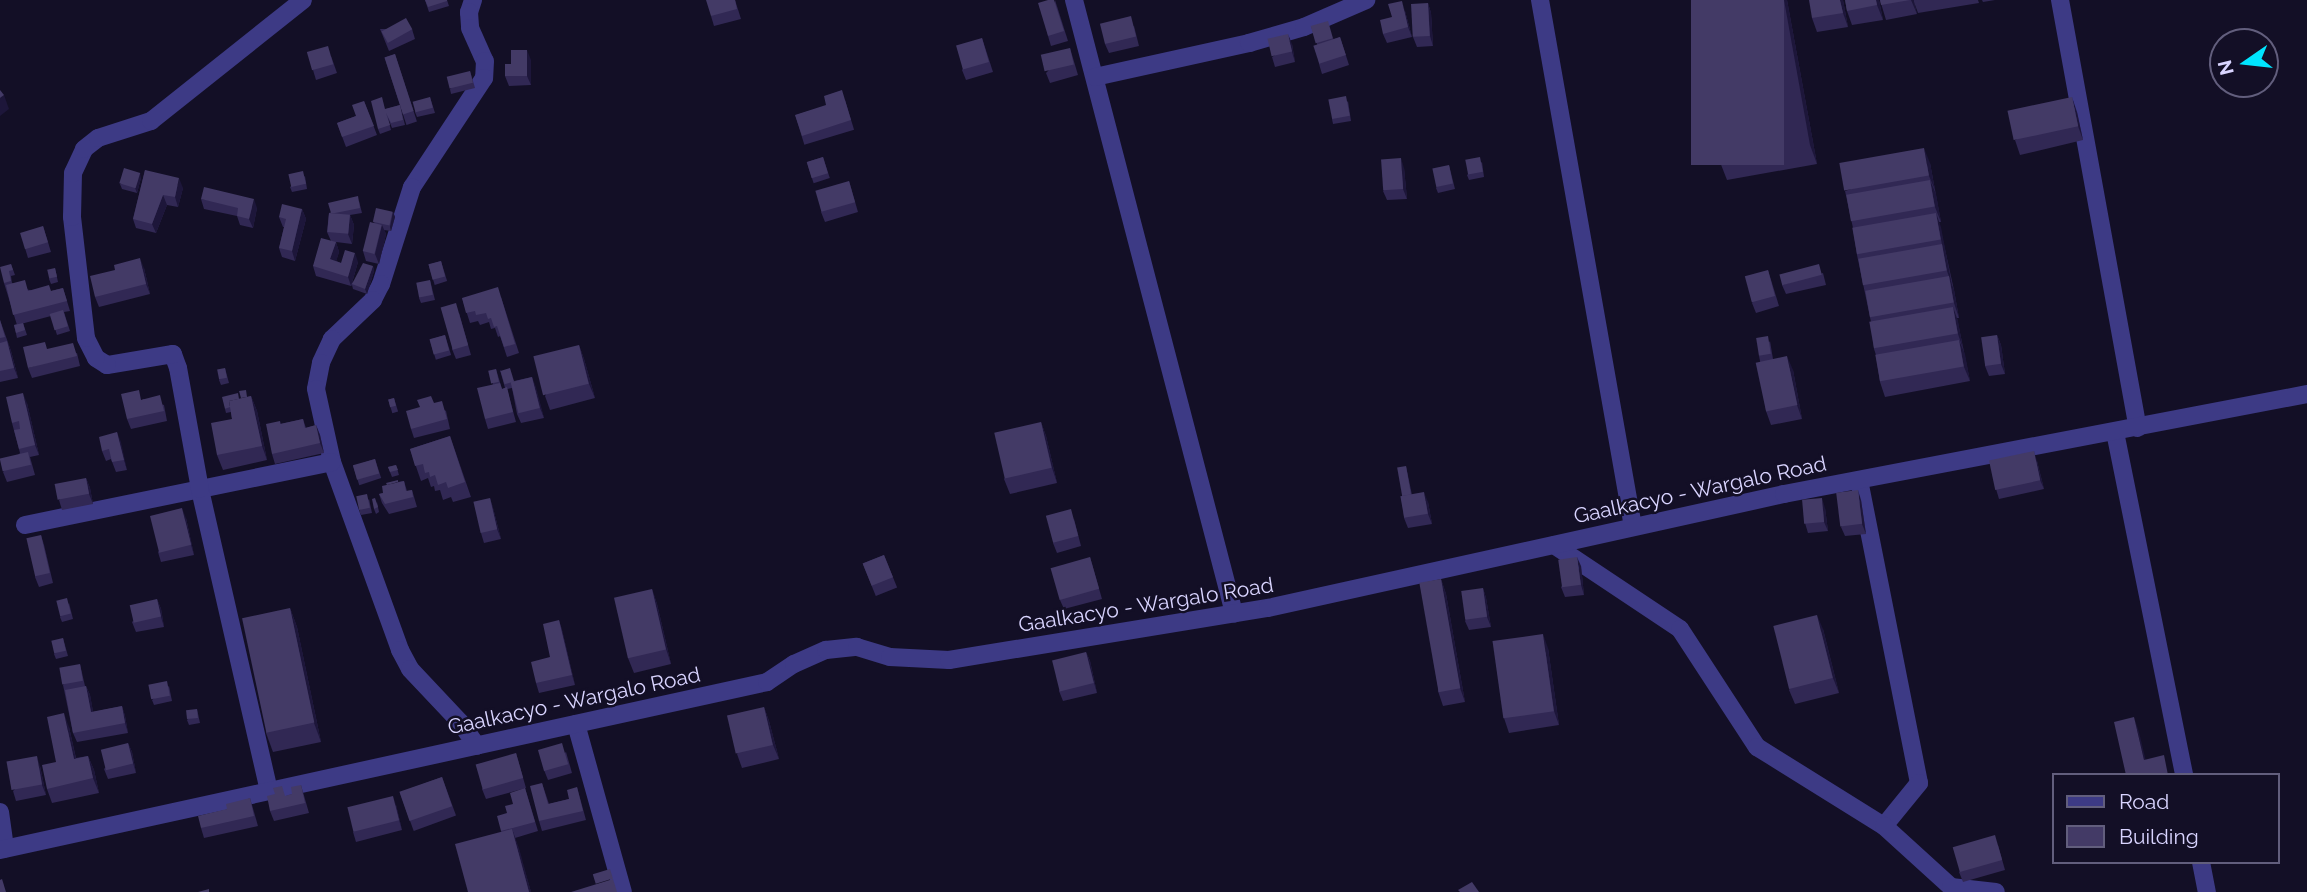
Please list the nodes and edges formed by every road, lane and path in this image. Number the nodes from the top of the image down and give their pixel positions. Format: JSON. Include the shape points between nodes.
{"nodes":[{"id":1,"x":303,"y":0,"type":"edge"},
{"id":2,"x":473,"y":0,"type":"edge"},
{"id":3,"x":1073,"y":0,"type":"edge"},
{"id":4,"x":1367,"y":0,"type":"edge"},
{"id":5,"x":1540,"y":0,"type":"edge"},
{"id":6,"x":2060,"y":0,"type":"edge"},
{"id":7,"x":1095,"y":77,"type":"junction"},
{"id":8,"x":2307,"y":394,"type":"edge"},
{"id":9,"x":2138,"y":428,"type":"junction"},
{"id":10,"x":2115,"y":432,"type":"junction"},
{"id":11,"x":332,"y":462,"type":"junction"},
{"id":12,"x":1859,"y":480,"type":"junction"},
{"id":13,"x":200,"y":489,"type":"junction"},
{"id":14,"x":24,"y":525,"type":"dead end"},
{"id":15,"x":1633,"y":527,"type":"junction"},
{"id":16,"x":1554,"y":545,"type":"junction"},
{"id":17,"x":1234,"y":613,"type":"junction"},
{"id":18,"x":576,"y":724,"type":"junction"},
{"id":19,"x":477,"y":746,"type":"junction"},
{"id":20,"x":2184,"y":773,"type":"edge"},
{"id":21,"x":269,"y":791,"type":"junction"},
{"id":22,"x":0,"y":812,"type":"edge"},
{"id":23,"x":1884,"y":827,"type":"junction"},
{"id":24,"x":3,"y":850,"type":"edge"},
{"id":25,"x":2201,"y":864,"type":"edge"},
{"id":26,"x":623,"y":892,"type":"edge"},
{"id":27,"x":1995,"y":892,"type":"edge"},
{"id":28,"x":2207,"y":892,"type":"edge"}],
"edges":[{"from":1,"to":13,"type":"street","via":[[162,114],[98,138],[84,149],[73,173],[72,217],[86,338],[96,358],[107,365],[173,354]]},
{"from":2,"to":11,"type":"street","via":[[470,28],[485,61],[484,78],[412,187],[373,300],[332,339],[321,363],[316,388]]},
{"from":3,"to":7,"type":"street"},
{"from":4,"to":7,"type":"street","via":[[1304,27],[1248,43]]},
{"from":5,"to":15,"type":"street"},
{"from":6,"to":9,"type":"street"},
{"from":7,"to":17,"type":"street"},
{"from":8,"to":9,"type":"street","name":"Gaalkacyo - Wargalo Road"},
{"from":9,"to":10,"type":"street","name":"Gaalkacyo - Wargalo Road"},
{"from":10,"to":12,"type":"street","name":"Gaalkacyo - Wargalo Road"},
{"from":10,"to":20,"type":"street"},
{"from":11,"to":13,"type":"street"},
{"from":11,"to":19,"type":"street","via":[[400,650]]},
{"from":12,"to":15,"type":"street","name":"Gaalkacyo - Wargalo Road"},
{"from":12,"to":23,"type":"street","via":[[1919,783]]},
{"from":13,"to":14,"type":"street"},
{"from":13,"to":21,"type":"street"},
{"from":15,"to":16,"type":"street","name":"Gaalkacyo - Wargalo Road"},
{"from":16,"to":17,"type":"street","name":"Gaalkacyo - Wargalo Road"},
{"from":16,"to":23,"type":"street","via":[[1680,629],[1757,747]]},
{"from":17,"to":18,"type":"street","name":"Gaalkacyo - Wargalo Road","via":[[949,660],[890,657],[857,647],[826,650],[767,682]]},
{"from":18,"to":19,"type":"street","name":"Gaalkacyo - Wargalo Road"},
{"from":18,"to":26,"type":"street"},
{"from":19,"to":21,"type":"street","name":"Gaalkacyo - Wargalo Road"},
{"from":21,"to":24,"type":"street","name":"Gaalkacyo - Wargalo Road"},
{"from":22,"to":24,"type":"street"},
{"from":23,"to":27,"type":"street","via":[[1951,887]]},
{"from":25,"to":28,"type":"street"}]}
